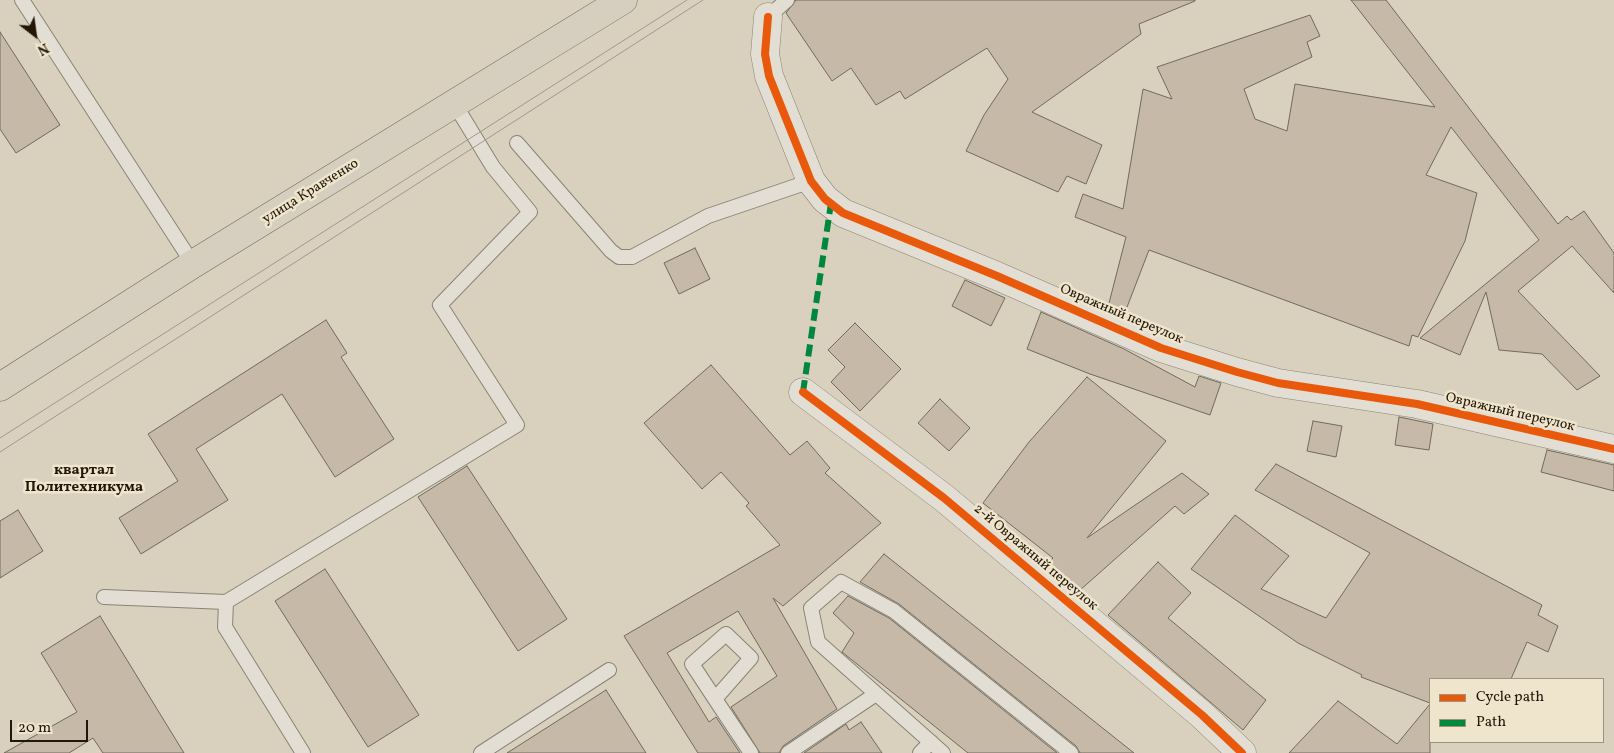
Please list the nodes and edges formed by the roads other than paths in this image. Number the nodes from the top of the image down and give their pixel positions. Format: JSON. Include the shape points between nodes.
{"nodes":[{"id":1,"x":22,"y":0,"type":"edge"},
{"id":2,"x":623,"y":0,"type":"edge"},
{"id":3,"x":778,"y":8,"type":"edge"},
{"id":4,"x":454,"y":104,"type":"junction"},
{"id":5,"x":517,"y":143,"type":"dead end"},
{"id":6,"x":811,"y":181,"type":"junction"},
{"id":7,"x":193,"y":264,"type":"junction"},
{"id":8,"x":0,"y":386,"type":"edge"},
{"id":9,"x":803,"y":392,"type":"dead end"},
{"id":10,"x":1614,"y":449,"type":"edge"},
{"id":11,"x":104,"y":598,"type":"dead end"},
{"id":12,"x":226,"y":602,"type":"junction"},
{"id":13,"x":609,"y":670,"type":"dead end"},
{"id":14,"x":876,"y":694,"type":"junction"},
{"id":15,"x":715,"y":699,"type":"junction"},
{"id":16,"x":931,"y":742,"type":"junction"},
{"id":17,"x":303,"y":753,"type":"edge"},
{"id":18,"x":481,"y":753,"type":"edge"},
{"id":19,"x":751,"y":753,"type":"edge"},
{"id":20,"x":788,"y":753,"type":"edge"},
{"id":21,"x":920,"y":753,"type":"edge"},
{"id":22,"x":943,"y":753,"type":"edge"},
{"id":23,"x":1071,"y":753,"type":"edge"},
{"id":24,"x":1242,"y":753,"type":"edge"}],
"edges":[{"from":1,"to":7,"type":"lane"},
{"from":2,"to":4,"type":"main road","name":"улица Кравченко"},
{"from":3,"to":6,"type":"street","name":"Овражный переулок","via":[[765,54],[769,76]]},
{"from":4,"to":7,"type":"main road","name":"улица Кравченко"},
{"from":4,"to":12,"type":"lane","via":[[493,167],[530,212],[440,305],[517,425]]},
{"from":5,"to":6,"type":"lane","via":[[610,251],[619,257],[632,256],[708,216]]},
{"from":6,"to":10,"type":"street","name":"Овражный переулок","via":[[843,213],[1161,348],[1278,384],[1417,404]]},
{"from":7,"to":8,"type":"main road","name":"улица Кравченко"},
{"from":9,"to":24,"type":"street","name":"2-й Овражный переулок","via":[[944,498],[1202,715]]},
{"from":11,"to":12,"type":"lane"},
{"from":12,"to":17,"type":"lane","via":[[225,627]]},
{"from":13,"to":18,"type":"lane"},
{"from":14,"to":16,"type":"lane"},
{"from":14,"to":20,"type":"lane"},
{"from":14,"to":23,"type":"lane","via":[[818,642],[811,608],[841,582],[894,611]]},
{"from":15,"to":15,"type":"lane","via":[[692,664],[726,634],[751,658]]},
{"from":15,"to":19,"type":"lane"},
{"from":16,"to":21,"type":"lane"},
{"from":16,"to":22,"type":"lane"}]}
